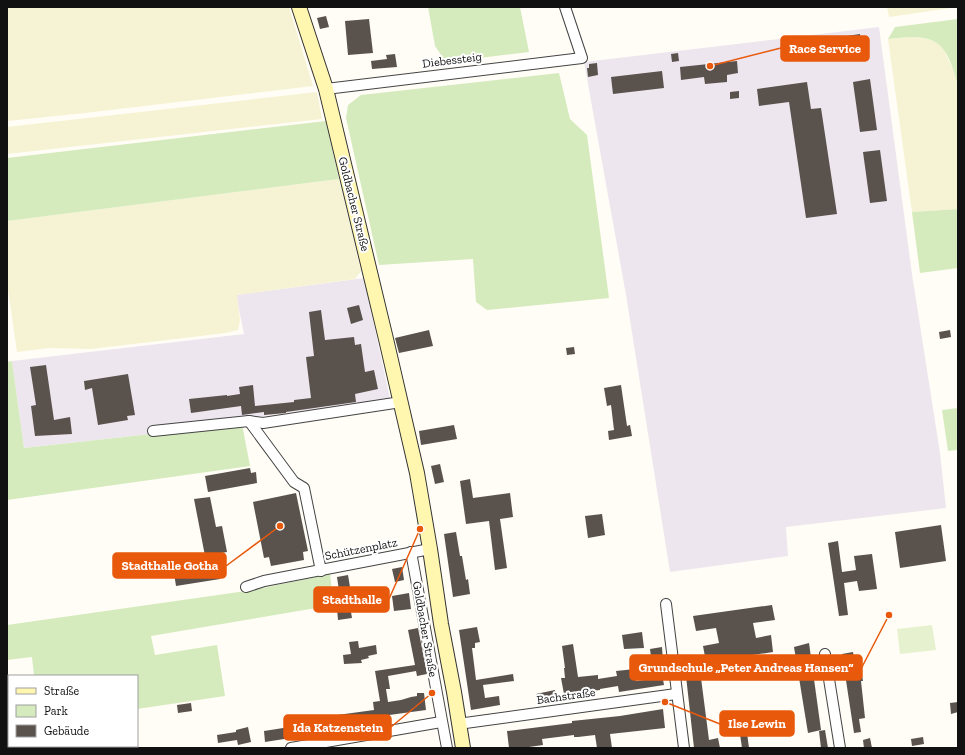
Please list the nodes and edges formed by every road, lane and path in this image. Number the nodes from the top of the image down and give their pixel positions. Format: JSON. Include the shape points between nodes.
{"nodes":[{"id":1,"x":300,"y":7,"type":"edge"},
{"id":2,"x":564,"y":7,"type":"edge"},
{"id":3,"x":326,"y":88,"type":"junction"},
{"id":4,"x":401,"y":402,"type":"junction"},
{"id":5,"x":249,"y":421,"type":"junction"},
{"id":6,"x":153,"y":431,"type":"dead end"},
{"id":7,"x":430,"y":549,"type":"junction"},
{"id":8,"x":411,"y":552,"type":"junction"},
{"id":9,"x":321,"y":571,"type":"junction"},
{"id":10,"x":246,"y":587,"type":"dead end"},
{"id":11,"x":666,"y":604,"type":"dead end"},
{"id":12,"x":825,"y":654,"type":"dead end"},
{"id":13,"x":676,"y":694,"type":"junction"},
{"id":14,"x":441,"y":722,"type":"junction"},
{"id":15,"x":458,"y":724,"type":"junction"},
{"id":16,"x":291,"y":748,"type":"edge"},
{"id":17,"x":446,"y":748,"type":"edge"},
{"id":18,"x":463,"y":748,"type":"edge"},
{"id":19,"x":684,"y":748,"type":"edge"},
{"id":20,"x":840,"y":748,"type":"edge"}],
"edges":[{"from":1,"to":3,"type":"main road","name":"Goldbacher Straße"},
{"from":2,"to":3,"type":"street","name":"Diebessteig","via":[[582,58]]},
{"from":3,"to":4,"type":"main road","name":"Goldbacher Straße"},
{"from":4,"to":5,"type":"street","via":[[263,423]]},
{"from":4,"to":7,"type":"main road","name":"Goldbacher Straße"},
{"from":5,"to":6,"type":"street"},
{"from":5,"to":9,"type":"street","name":"Schützenplatz","via":[[294,482],[304,488]]},
{"from":7,"to":8,"type":"street"},
{"from":7,"to":15,"type":"main road","name":"Goldbacher Straße"},
{"from":8,"to":9,"type":"street","name":"Schützenplatz"},
{"from":8,"to":14,"type":"street","name":"Goldbacher Straße"},
{"from":9,"to":10,"type":"street","via":[[264,581]]},
{"from":11,"to":13,"type":"street"},
{"from":12,"to":20,"type":"street"},
{"from":13,"to":15,"type":"street","name":"Bachstraße"},
{"from":13,"to":19,"type":"street"},
{"from":14,"to":16,"type":"street"},
{"from":14,"to":17,"type":"street","name":"Goldbacher Straße"},
{"from":15,"to":18,"type":"main road","name":"Goldbacher Straße"}]}
